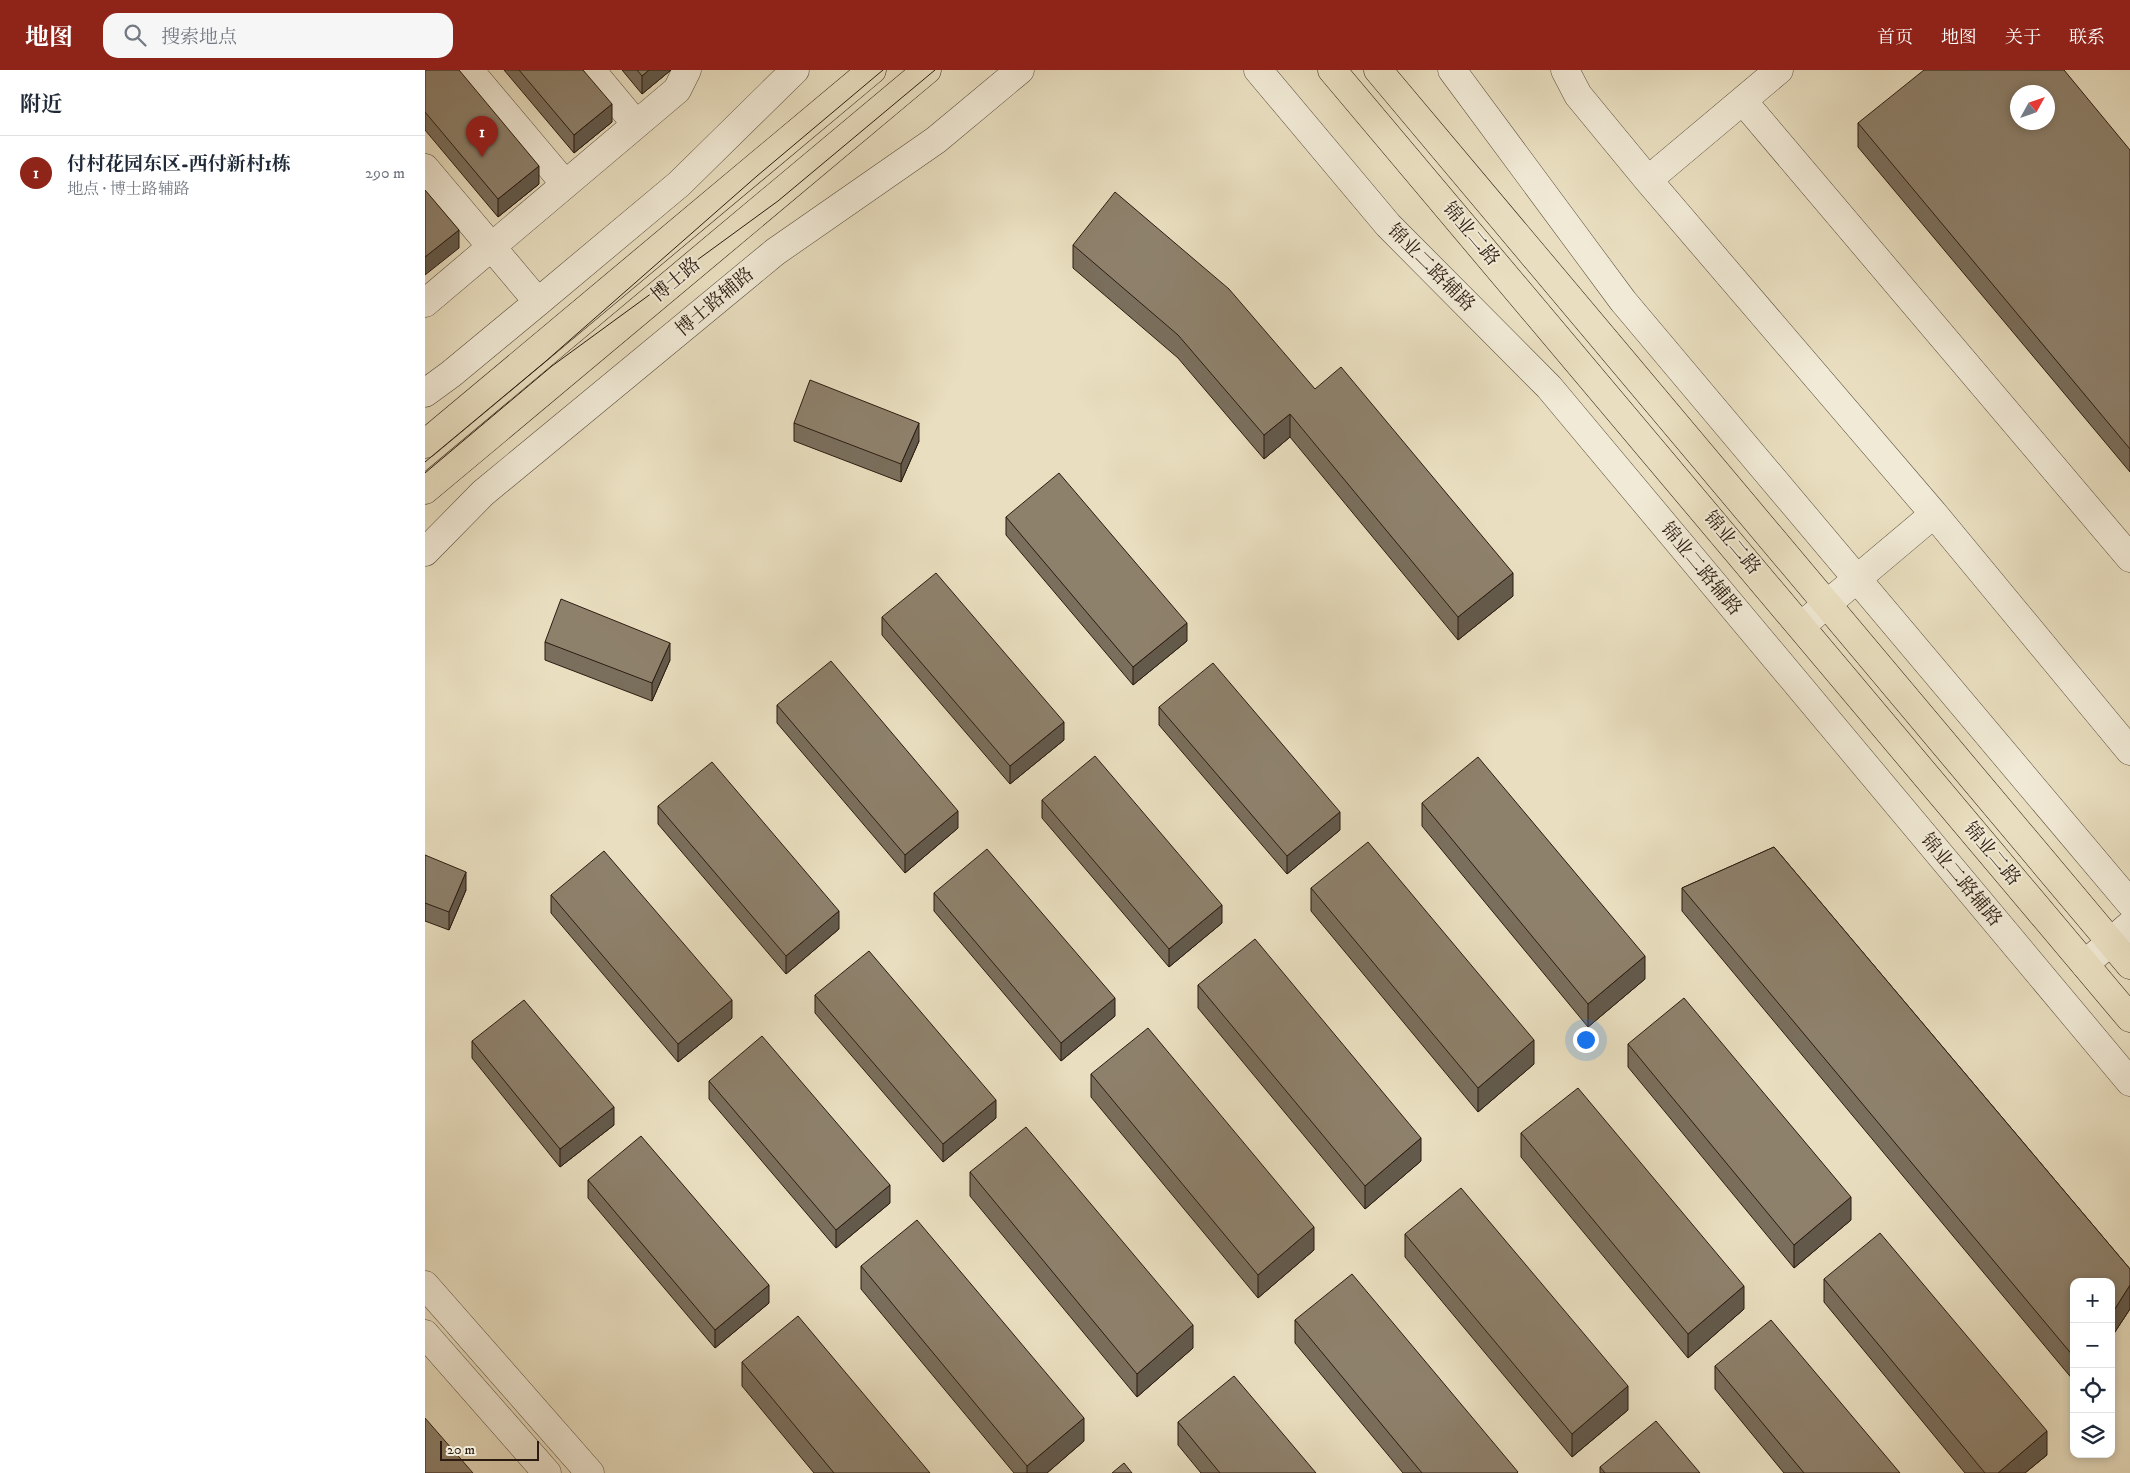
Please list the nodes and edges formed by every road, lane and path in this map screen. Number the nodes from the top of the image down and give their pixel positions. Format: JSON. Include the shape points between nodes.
{"nodes":[{"id":1,"x":469,"y":70,"type":"edge"},
{"id":2,"x":591,"y":70,"type":"edge"},
{"id":3,"x":687,"y":70,"type":"edge"},
{"id":4,"x":795,"y":70,"type":"edge"},
{"id":5,"x":872,"y":70,"type":"edge"},
{"id":6,"x":927,"y":70,"type":"edge"},
{"id":7,"x":1020,"y":70,"type":"edge"},
{"id":8,"x":1258,"y":70,"type":"edge"},
{"id":9,"x":1332,"y":70,"type":"edge"},
{"id":10,"x":1378,"y":70,"type":"edge"},
{"id":11,"x":1452,"y":70,"type":"edge"},
{"id":12,"x":1565,"y":70,"type":"edge"},
{"id":13,"x":1779,"y":70,"type":"edge"},
{"id":14,"x":1743,"y":101,"type":"junction"},
{"id":15,"x":636,"y":124,"type":"junction"},
{"id":16,"x":425,"y":168,"type":"edge"},
{"id":17,"x":1648,"y":180,"type":"junction"},
{"id":18,"x":565,"y":184,"type":"junction"},
{"id":19,"x":492,"y":247,"type":"junction"},
{"id":20,"x":539,"y":302,"type":"junction"},
{"id":21,"x":425,"y":303,"type":"edge"},
{"id":22,"x":425,"y":393,"type":"edge"},
{"id":23,"x":425,"y":444,"type":"edge"},
{"id":24,"x":425,"y":490,"type":"edge"},
{"id":25,"x":1934,"y":514,"type":"junction"},
{"id":26,"x":425,"y":552,"type":"edge"},
{"id":27,"x":2130,"y":558,"type":"edge"},
{"id":28,"x":1857,"y":579,"type":"junction"},
{"id":29,"x":1827,"y":605,"type":"junction"},
{"id":30,"x":1801,"y":626,"type":"junction"},
{"id":31,"x":2130,"y":751,"type":"edge"},
{"id":32,"x":2130,"y":903,"type":"edge"},
{"id":33,"x":2120,"y":934,"type":"edge"},
{"id":34,"x":2085,"y":964,"type":"junction"},
{"id":35,"x":2130,"y":965,"type":"edge"},
{"id":36,"x":2130,"y":1018,"type":"edge"},
{"id":37,"x":2130,"y":1082,"type":"edge"},
{"id":38,"x":425,"y":1285,"type":"edge"},
{"id":39,"x":425,"y":1334,"type":"edge"},
{"id":40,"x":547,"y":1473,"type":"edge"},
{"id":41,"x":589,"y":1473,"type":"edge"}],
"edges":[{"from":1,"to":18,"type":"street"},
{"from":2,"to":15,"type":"street"},
{"from":3,"to":15,"type":"street","via":[[677,90]]},
{"from":4,"to":20,"type":"street","via":[[679,184]]},
{"from":5,"to":23,"type":"main road","name":"博士路"},
{"from":6,"to":24,"type":"main road","name":"博士路"},
{"from":7,"to":26,"type":"street","name":"博士路辅路","via":[[936,140],[775,252],[483,493]]},
{"from":8,"to":37,"type":"street","name":"锦业二路辅路","via":[[1388,225],[1549,387]]},
{"from":9,"to":30,"type":"main road","name":"锦业二路"},
{"from":10,"to":29,"type":"main road","name":"锦业二路"},
{"from":11,"to":28,"type":"street","via":[[1623,301]]},
{"from":12,"to":17,"type":"street","via":[[1577,95]]},
{"from":13,"to":14,"type":"street"},
{"from":14,"to":17,"type":"street"},
{"from":14,"to":27,"type":"street"},
{"from":15,"to":18,"type":"street"},
{"from":16,"to":19,"type":"street"},
{"from":17,"to":25,"type":"street"},
{"from":18,"to":19,"type":"street"},
{"from":19,"to":20,"type":"street"},
{"from":19,"to":21,"type":"street"},
{"from":20,"to":22,"type":"street"},
{"from":25,"to":28,"type":"street"},
{"from":25,"to":31,"type":"street"},
{"from":28,"to":29,"type":"street"},
{"from":28,"to":32,"type":"street"},
{"from":29,"to":30,"type":"street"},
{"from":29,"to":33,"type":"main road","name":"锦业二路"},
{"from":30,"to":34,"type":"main road","name":"锦业二路"},
{"from":33,"to":34,"type":"street"},
{"from":33,"to":35,"type":"main road","name":"锦业二路"},
{"from":34,"to":36,"type":"main road","name":"锦业二路"},
{"from":38,"to":41,"type":"street"},
{"from":39,"to":40,"type":"street"}]}
